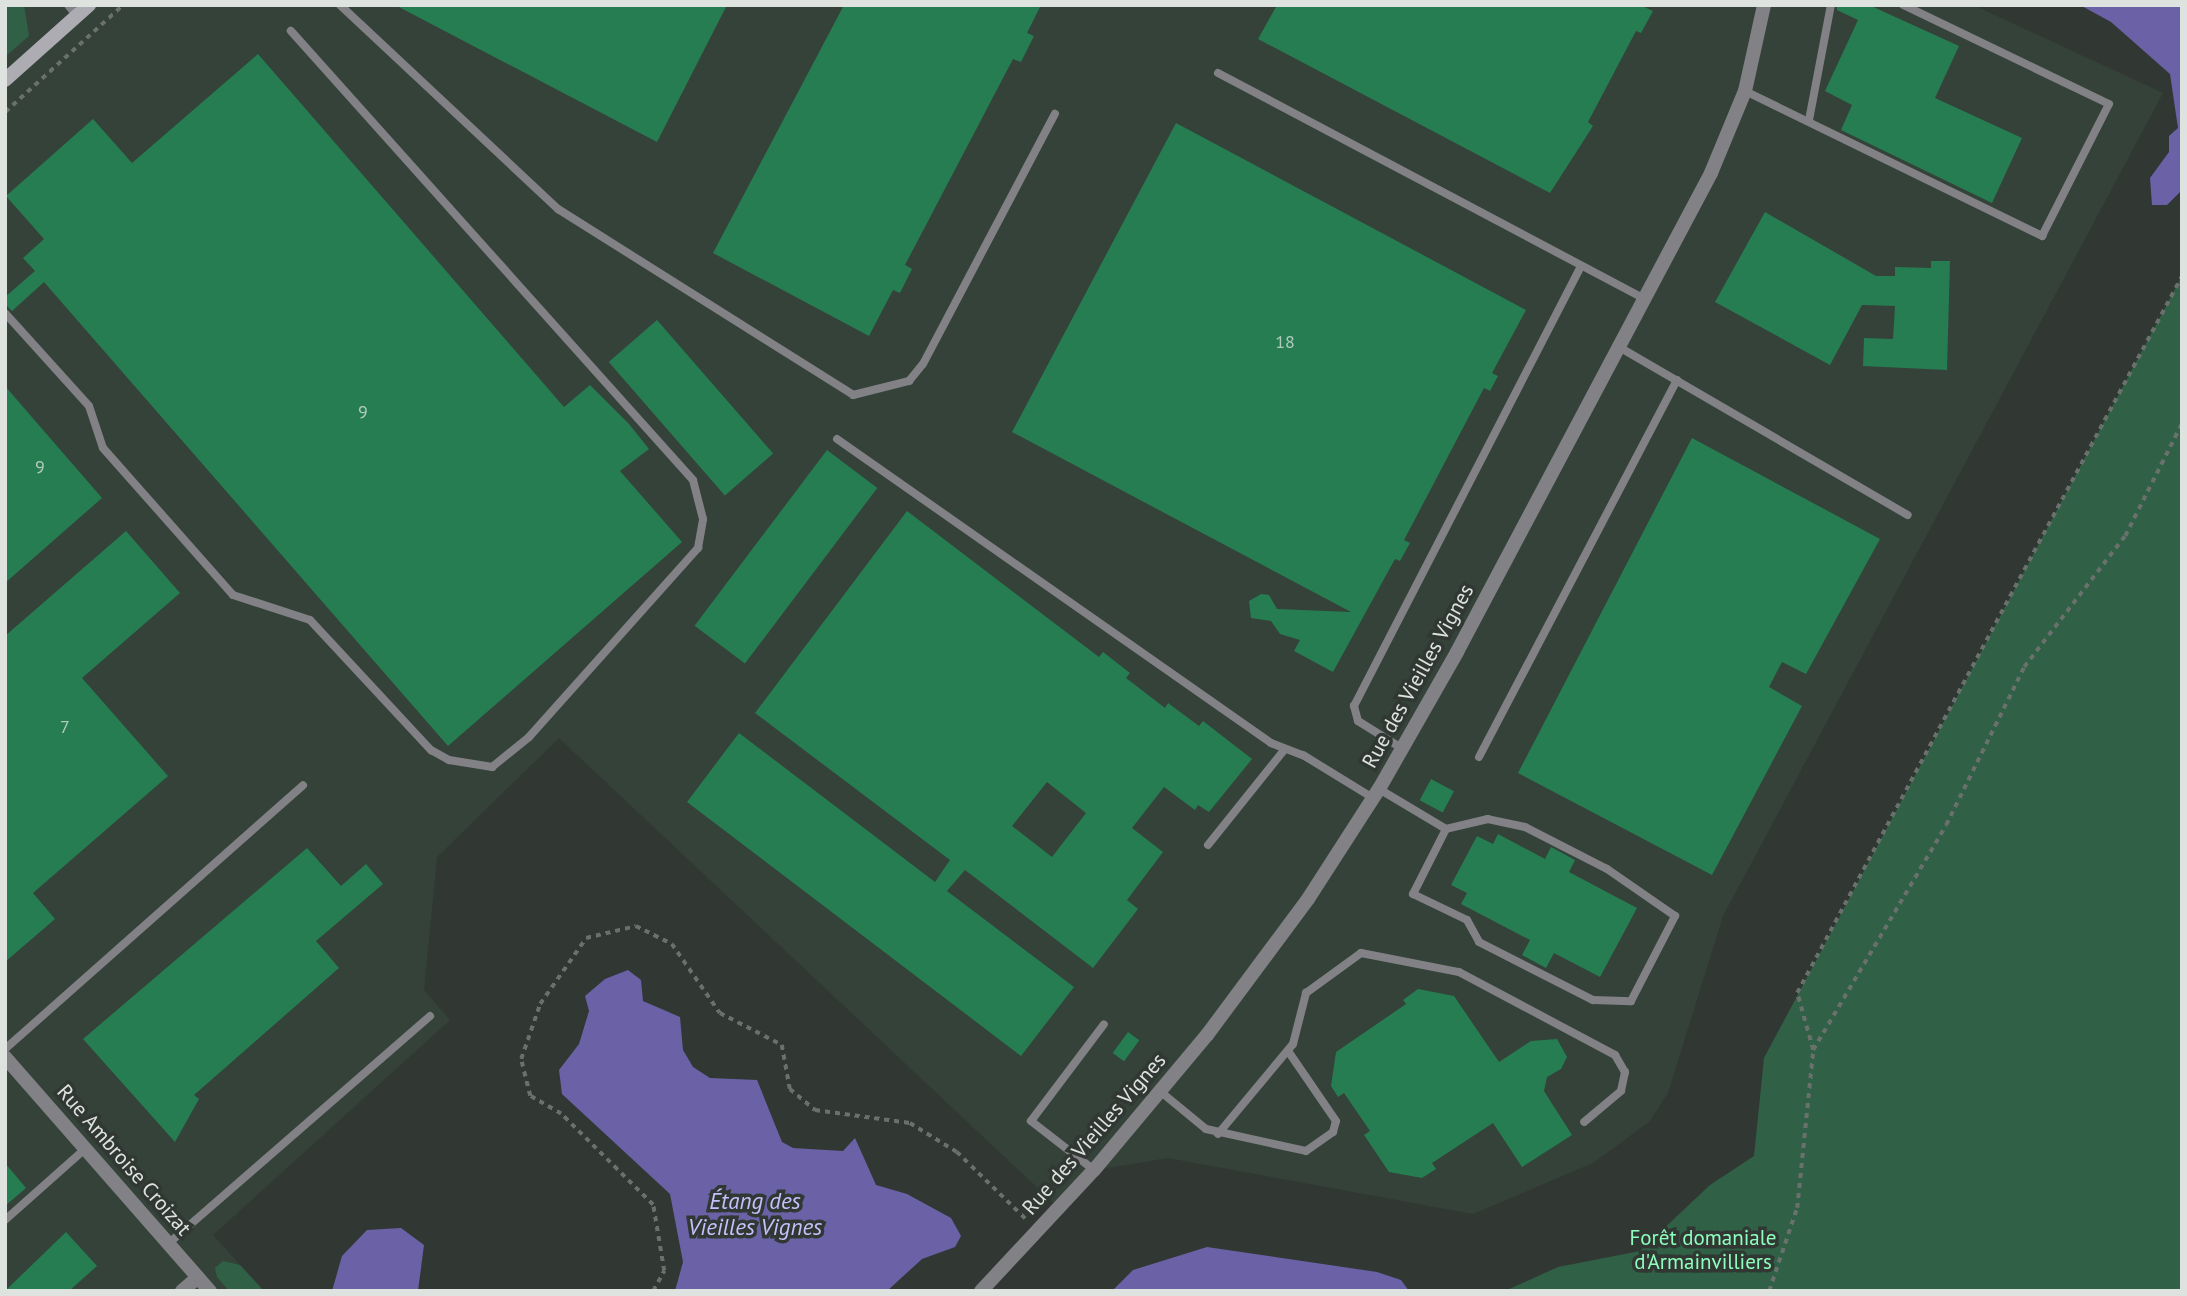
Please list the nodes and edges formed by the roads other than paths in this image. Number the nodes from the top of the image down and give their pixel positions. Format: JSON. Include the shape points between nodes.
{"nodes":[{"id":1,"x":89,"y":5,"type":"edge"},
{"id":2,"x":340,"y":5,"type":"edge"},
{"id":3,"x":1764,"y":5,"type":"edge"},
{"id":4,"x":1831,"y":5,"type":"edge"},
{"id":5,"x":1903,"y":5,"type":"edge"},
{"id":6,"x":72,"y":11,"type":"edge"},
{"id":7,"x":291,"y":31,"type":"dead end"},
{"id":8,"x":1218,"y":73,"type":"dead end"},
{"id":9,"x":5,"y":80,"type":"edge"},
{"id":10,"x":1745,"y":91,"type":"junction"},
{"id":11,"x":1055,"y":114,"type":"dead end"},
{"id":12,"x":1809,"y":120,"type":"junction"},
{"id":13,"x":1580,"y":268,"type":"junction"},
{"id":14,"x":1646,"y":299,"type":"junction"},
{"id":15,"x":5,"y":313,"type":"edge"},
{"id":16,"x":1619,"y":347,"type":"junction"},
{"id":17,"x":1677,"y":380,"type":"junction"},
{"id":18,"x":837,"y":439,"type":"dead end"},
{"id":19,"x":1908,"y":515,"type":"dead end"},
{"id":20,"x":1285,"y":749,"type":"junction"},
{"id":21,"x":1403,"y":749,"type":"junction"},
{"id":22,"x":1479,"y":757,"type":"dead end"},
{"id":23,"x":303,"y":785,"type":"dead end"},
{"id":24,"x":1376,"y":794,"type":"junction"},
{"id":25,"x":1446,"y":828,"type":"junction"},
{"id":26,"x":1208,"y":845,"type":"dead end"},
{"id":27,"x":430,"y":1016,"type":"dead end"},
{"id":28,"x":1104,"y":1024,"type":"dead end"},
{"id":29,"x":5,"y":1049,"type":"edge"},
{"id":30,"x":1288,"y":1051,"type":"junction"},
{"id":31,"x":5,"y":1057,"type":"edge"},
{"id":32,"x":1161,"y":1092,"type":"junction"},
{"id":33,"x":1584,"y":1122,"type":"dead end"},
{"id":34,"x":1218,"y":1134,"type":"junction"},
{"id":35,"x":86,"y":1148,"type":"junction"},
{"id":36,"x":1094,"y":1170,"type":"junction"},
{"id":37,"x":5,"y":1220,"type":"edge"},
{"id":38,"x":169,"y":1243,"type":"junction"},
{"id":39,"x":198,"y":1276,"type":"junction"},
{"id":40,"x":182,"y":1291,"type":"edge"},
{"id":41,"x":210,"y":1291,"type":"edge"},
{"id":42,"x":981,"y":1291,"type":"edge"}],
"edges":[{"from":1,"to":6,"type":"main road"},
{"from":2,"to":11,"type":"lane","via":[[558,209],[853,395],[909,381],[923,364]]},
{"from":3,"to":10,"type":"street","name":"Rue des Vieilles Vignes"},
{"from":4,"to":12,"type":"lane"},
{"from":5,"to":12,"type":"lane","via":[[2109,104],[2042,236]]},
{"from":6,"to":9,"type":"main road"},
{"from":7,"to":15,"type":"lane","via":[[693,480],[703,519],[698,548],[529,737],[492,766],[449,760],[431,750],[310,620],[233,595],[103,448],[89,406]]},
{"from":8,"to":13,"type":"lane"},
{"from":10,"to":12,"type":"lane"},
{"from":10,"to":14,"type":"street","name":"Rue des Vieilles Vignes","via":[[1711,173]]},
{"from":13,"to":14,"type":"lane"},
{"from":13,"to":21,"type":"lane","via":[[1356,700],[1358,721]]},
{"from":14,"to":16,"type":"street","name":"Rue des Vieilles Vignes"},
{"from":16,"to":17,"type":"lane"},
{"from":16,"to":21,"type":"street","name":"Rue des Vieilles Vignes"},
{"from":17,"to":19,"type":"lane"},
{"from":17,"to":22,"type":"lane"},
{"from":18,"to":20,"type":"lane"},
{"from":20,"to":24,"type":"lane"},
{"from":20,"to":26,"type":"lane"},
{"from":21,"to":24,"type":"street","name":"Rue des Vieilles Vignes"},
{"from":23,"to":29,"type":"lane"},
{"from":24,"to":25,"type":"lane"},
{"from":24,"to":32,"type":"street","name":"Rue des Vieilles Vignes","via":[[1258,969]]},
{"from":25,"to":25,"type":"lane","via":[[1413,894],[1467,920],[1479,943],[1593,1000],[1631,1001],[1675,916],[1607,869],[1525,827],[1488,819]]},
{"from":27,"to":38,"type":"lane"},
{"from":28,"to":36,"type":"lane","via":[[1031,1121]]},
{"from":30,"to":33,"type":"lane","via":[[1306,993],[1355,955],[1459,972],[1622,1062],[1621,1091]]},
{"from":30,"to":34,"type":"lane"},
{"from":30,"to":34,"type":"lane","via":[[1336,1121],[1334,1132],[1306,1151]]},
{"from":31,"to":35,"type":"street","name":"Rue Ambroise Croizat"},
{"from":32,"to":34,"type":"lane","via":[[1189,1119]]},
{"from":32,"to":36,"type":"street","name":"Rue des Vieilles Vignes"},
{"from":35,"to":37,"type":"lane"},
{"from":35,"to":38,"type":"street","name":"Rue Ambroise Croizat"},
{"from":36,"to":42,"type":"street","name":"Rue des Vieilles Vignes"},
{"from":38,"to":39,"type":"street","name":"Rue Ambroise Croizat"},
{"from":39,"to":40,"type":"street"},
{"from":39,"to":41,"type":"street","name":"Rue Ambroise Croizat"}]}
